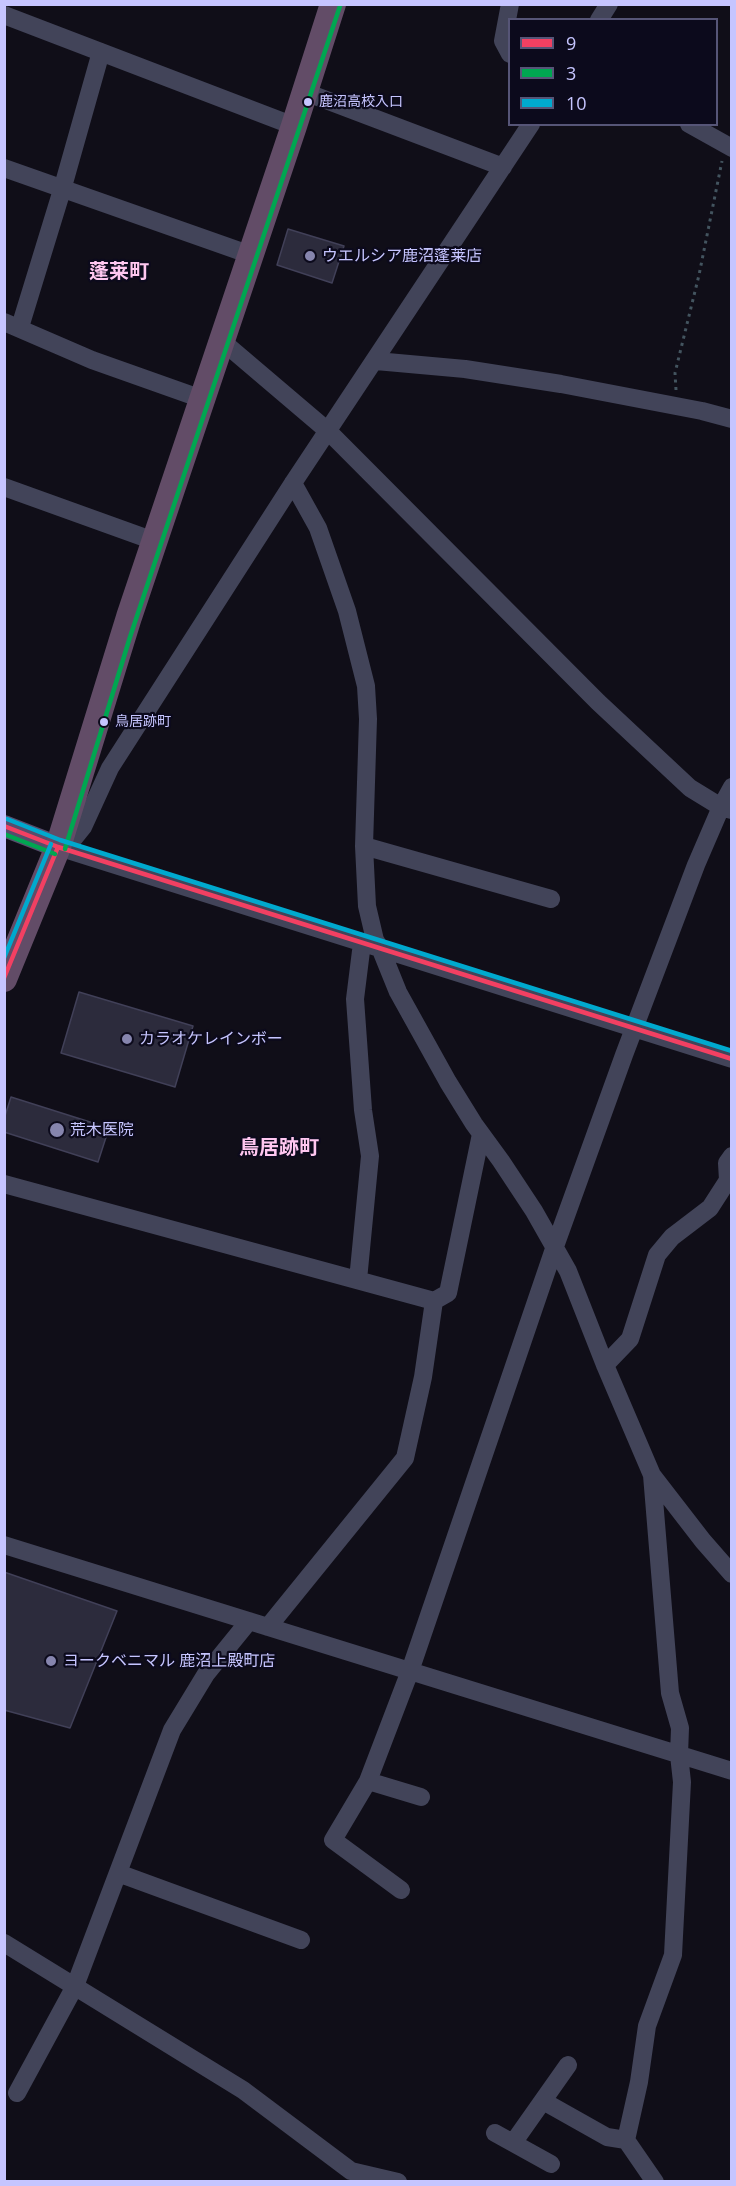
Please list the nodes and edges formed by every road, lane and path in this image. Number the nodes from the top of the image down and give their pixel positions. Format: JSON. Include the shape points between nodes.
{"nodes":[{"id":1,"x":333,"y":4,"type":"edge"},
{"id":2,"x":510,"y":4,"type":"edge"},
{"id":3,"x":609,"y":4,"type":"edge"},
{"id":4,"x":4,"y":15,"type":"edge"},
{"id":5,"x":600,"y":18,"type":"edge"},
{"id":6,"x":508,"y":50,"type":"edge"},
{"id":7,"x":101,"y":52,"type":"junction"},
{"id":8,"x":305,"y":92,"type":"junction"},
{"id":9,"x":294,"y":126,"type":"junction"},
{"id":10,"x":530,"y":126,"type":"edge"},
{"id":11,"x":693,"y":126,"type":"edge"},
{"id":12,"x":729,"y":146,"type":"edge"},
{"id":13,"x":502,"y":167,"type":"junction"},
{"id":14,"x":4,"y":168,"type":"edge"},
{"id":15,"x":62,"y":190,"type":"junction"},
{"id":16,"x":251,"y":255,"type":"junction"},
{"id":17,"x":12,"y":325,"type":"edge"},
{"id":18,"x":222,"y":341,"type":"junction"},
{"id":19,"x":376,"y":361,"type":"junction"},
{"id":20,"x":202,"y":399,"type":"junction"},
{"id":21,"x":677,"y":406,"type":"junction"},
{"id":22,"x":732,"y":419,"type":"edge"},
{"id":23,"x":329,"y":432,"type":"junction"},
{"id":24,"x":293,"y":483,"type":"junction"},
{"id":25,"x":4,"y":488,"type":"edge"},
{"id":26,"x":154,"y":541,"type":"junction"},
{"id":27,"x":732,"y":787,"type":"edge"},
{"id":28,"x":726,"y":809,"type":"edge"},
{"id":29,"x":4,"y":826,"type":"edge"},
{"id":30,"x":364,"y":846,"type":"junction"},
{"id":31,"x":58,"y":847,"type":"junction"},
{"id":32,"x":551,"y":899,"type":"dead end"},
{"id":33,"x":362,"y":943,"type":"junction"},
{"id":34,"x":381,"y":950,"type":"junction"},
{"id":35,"x":4,"y":979,"type":"edge"},
{"id":36,"x":634,"y":1028,"type":"junction"},
{"id":37,"x":732,"y":1058,"type":"edge"},
{"id":38,"x":481,"y":1134,"type":"junction"},
{"id":39,"x":732,"y":1156,"type":"edge"},
{"id":40,"x":4,"y":1184,"type":"edge"},
{"id":41,"x":554,"y":1249,"type":"junction"},
{"id":42,"x":358,"y":1280,"type":"junction"},
{"id":43,"x":434,"y":1300,"type":"junction"},
{"id":44,"x":604,"y":1365,"type":"junction"},
{"id":45,"x":652,"y":1474,"type":"junction"},
{"id":46,"x":4,"y":1545,"type":"edge"},
{"id":47,"x":732,"y":1574,"type":"edge"},
{"id":48,"x":249,"y":1621,"type":"junction"},
{"id":49,"x":268,"y":1627,"type":"junction"},
{"id":50,"x":410,"y":1671,"type":"junction"},
{"id":51,"x":679,"y":1755,"type":"junction"},
{"id":52,"x":732,"y":1771,"type":"edge"},
{"id":53,"x":368,"y":1781,"type":"junction"},
{"id":54,"x":422,"y":1797,"type":"dead end"},
{"id":55,"x":118,"y":1873,"type":"junction"},
{"id":56,"x":401,"y":1890,"type":"dead end"},
{"id":57,"x":302,"y":1940,"type":"dead end"},
{"id":58,"x":4,"y":1943,"type":"edge"},
{"id":59,"x":75,"y":1986,"type":"junction"},
{"id":60,"x":568,"y":2065,"type":"dead end"},
{"id":61,"x":16,"y":2093,"type":"dead end"},
{"id":62,"x":543,"y":2101,"type":"junction"},
{"id":63,"x":495,"y":2133,"type":"dead end"},
{"id":64,"x":626,"y":2140,"type":"junction"},
{"id":65,"x":513,"y":2143,"type":"junction"},
{"id":66,"x":551,"y":2164,"type":"dead end"},
{"id":67,"x":347,"y":2176,"type":"edge"},
{"id":68,"x":398,"y":2181,"type":"edge"},
{"id":69,"x":655,"y":2181,"type":"edge"}],
"edges":[{"from":1,"to":8,"type":"highway"},
{"from":2,"to":6,"type":"street","via":[[503,41]]},
{"from":3,"to":5,"type":"street"},
{"from":4,"to":7,"type":"street"},
{"from":7,"to":9,"type":"street"},
{"from":7,"to":15,"type":"street"},
{"from":8,"to":9,"type":"highway"},
{"from":8,"to":13,"type":"street"},
{"from":9,"to":16,"type":"highway"},
{"from":10,"to":13,"type":"street"},
{"from":11,"to":12,"type":"street"},
{"from":12,"to":21,"type":"path","via":[[675,373]]},
{"from":13,"to":19,"type":"street"},
{"from":14,"to":15,"type":"street"},
{"from":15,"to":16,"type":"street"},
{"from":15,"to":17,"type":"street"},
{"from":16,"to":18,"type":"highway"},
{"from":17,"to":20,"type":"street","via":[[92,360]]},
{"from":18,"to":20,"type":"highway"},
{"from":18,"to":23,"type":"street"},
{"from":19,"to":21,"type":"street","via":[[465,369]]},
{"from":19,"to":23,"type":"street"},
{"from":20,"to":26,"type":"highway"},
{"from":21,"to":22,"type":"street"},
{"from":23,"to":24,"type":"street"},
{"from":23,"to":28,"type":"street","via":[[598,702],[690,788]]},
{"from":24,"to":30,"type":"street","via":[[318,528],[347,611],[366,686]]},
{"from":24,"to":31,"type":"street","via":[[110,768],[83,827]]},
{"from":25,"to":26,"type":"street"},
{"from":26,"to":31,"type":"highway"},
{"from":27,"to":28,"type":"street"},
{"from":28,"to":36,"type":"street","via":[[692,876]]},
{"from":29,"to":31,"type":"main road"},
{"from":30,"to":32,"type":"street"},
{"from":30,"to":34,"type":"street","via":[[367,906],[371,929]]},
{"from":31,"to":33,"type":"street"},
{"from":31,"to":35,"type":"highway"},
{"from":33,"to":34,"type":"street"},
{"from":33,"to":42,"type":"street","via":[[355,999],[370,1156]]},
{"from":34,"to":36,"type":"street"},
{"from":34,"to":38,"type":"street","via":[[398,992]]},
{"from":36,"to":37,"type":"street"},
{"from":36,"to":41,"type":"street"},
{"from":38,"to":41,"type":"street","via":[[534,1211]]},
{"from":38,"to":43,"type":"street","via":[[448,1293]]},
{"from":39,"to":44,"type":"street","via":[[728,1180],[710,1208],[672,1237],[657,1255],[630,1339]]},
{"from":40,"to":42,"type":"street"},
{"from":41,"to":44,"type":"street","via":[[568,1271]]},
{"from":41,"to":50,"type":"street"},
{"from":42,"to":43,"type":"street"},
{"from":43,"to":49,"type":"street","via":[[423,1377],[405,1458]]},
{"from":44,"to":45,"type":"street"},
{"from":45,"to":47,"type":"street"},
{"from":45,"to":51,"type":"street","via":[[670,1693],[680,1728]]},
{"from":46,"to":48,"type":"street"},
{"from":48,"to":49,"type":"street"},
{"from":48,"to":55,"type":"street","via":[[206,1674],[171,1730]]},
{"from":49,"to":50,"type":"street"},
{"from":50,"to":51,"type":"street"},
{"from":50,"to":53,"type":"street"},
{"from":51,"to":52,"type":"street"},
{"from":51,"to":64,"type":"street","via":[[682,1782],[673,1955],[647,2026]]},
{"from":53,"to":54,"type":"street"},
{"from":53,"to":56,"type":"street","via":[[333,1839]]},
{"from":55,"to":57,"type":"street"},
{"from":55,"to":59,"type":"street"},
{"from":58,"to":59,"type":"street"},
{"from":59,"to":61,"type":"street"},
{"from":59,"to":67,"type":"street","via":[[243,2090]]},
{"from":60,"to":62,"type":"street"},
{"from":62,"to":64,"type":"street","via":[[607,2137]]},
{"from":62,"to":65,"type":"street"},
{"from":63,"to":65,"type":"street"},
{"from":64,"to":69,"type":"street"},
{"from":65,"to":66,"type":"street"},
{"from":67,"to":68,"type":"street"}]}
